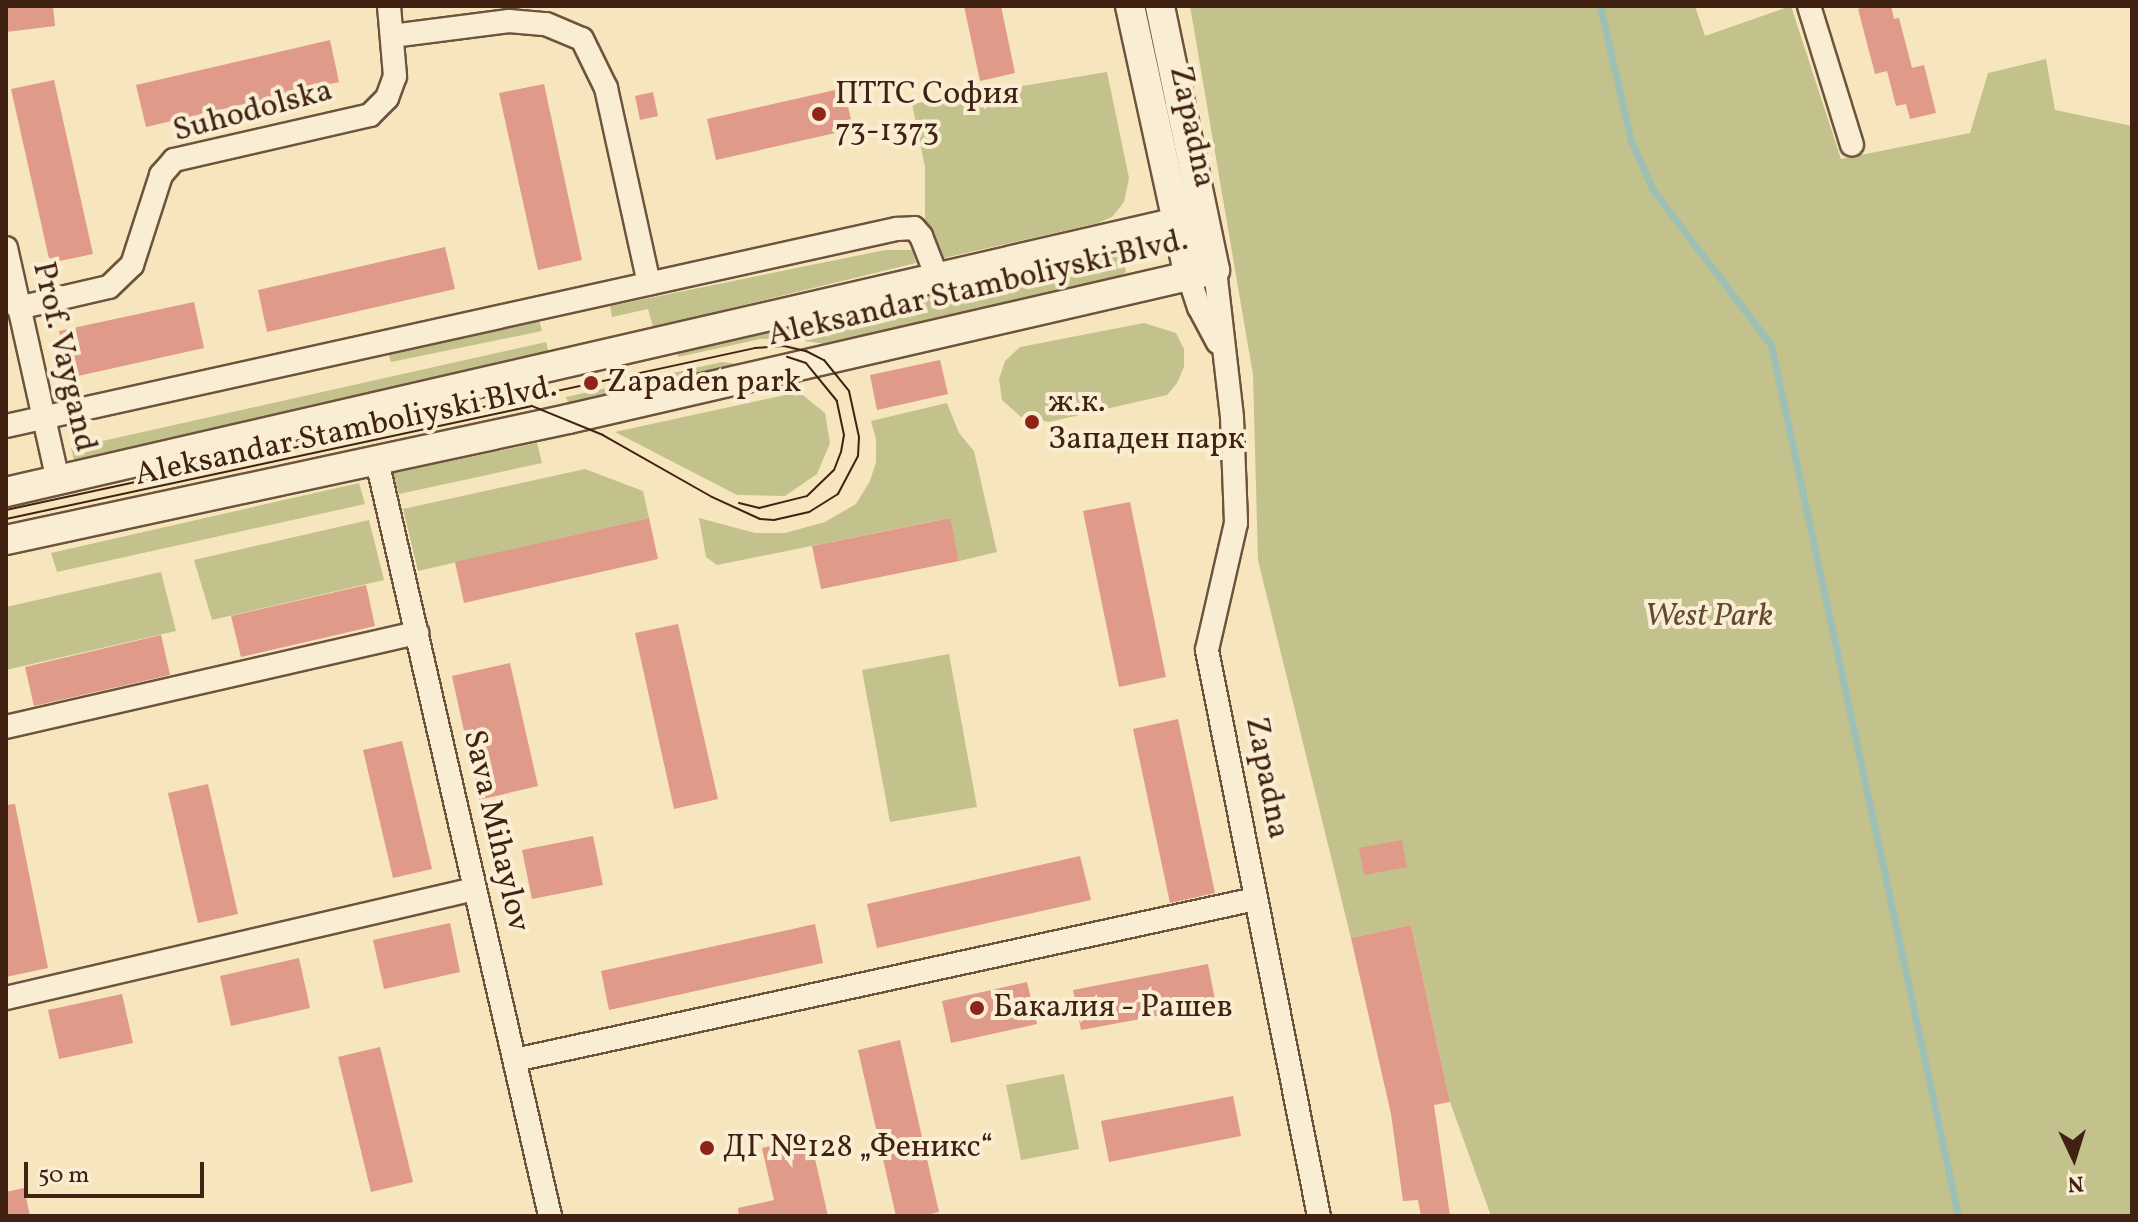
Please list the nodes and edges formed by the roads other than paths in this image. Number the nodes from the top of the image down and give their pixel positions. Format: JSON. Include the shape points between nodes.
{"nodes":[{"id":1,"x":389,"y":6,"type":"edge"},
{"id":2,"x":1130,"y":6,"type":"edge"},
{"id":3,"x":1160,"y":6,"type":"edge"},
{"id":4,"x":1809,"y":6,"type":"edge"},
{"id":5,"x":392,"y":36,"type":"junction"},
{"id":6,"x":1852,"y":145,"type":"dead end"},
{"id":7,"x":1190,"y":219,"type":"junction"},
{"id":8,"x":6,"y":248,"type":"edge"},
{"id":9,"x":1202,"y":273,"type":"junction"},
{"id":10,"x":8,"y":275,"type":"edge"},
{"id":11,"x":937,"y":277,"type":"junction"},
{"id":12,"x":649,"y":283,"type":"junction"},
{"id":13,"x":18,"y":308,"type":"junction"},
{"id":14,"x":44,"y":417,"type":"junction"},
{"id":15,"x":6,"y":426,"type":"edge"},
{"id":16,"x":377,"y":461,"type":"junction"},
{"id":17,"x":58,"y":480,"type":"junction"},
{"id":18,"x":6,"y":492,"type":"edge"},
{"id":19,"x":6,"y":540,"type":"edge"},
{"id":20,"x":417,"y":633,"type":"junction"},
{"id":21,"x":6,"y":727,"type":"edge"},
{"id":22,"x":475,"y":889,"type":"junction"},
{"id":23,"x":1255,"y":899,"type":"junction"},
{"id":24,"x":6,"y":998,"type":"edge"},
{"id":25,"x":515,"y":1060,"type":"junction"},
{"id":26,"x":550,"y":1216,"type":"edge"},
{"id":27,"x":1319,"y":1216,"type":"edge"}],
"edges":[{"from":1,"to":5,"type":"street","name":"Suhodolska"},
{"from":2,"to":7,"type":"street","name":"Zapadna"},
{"from":3,"to":7,"type":"street","name":"Zapadna"},
{"from":4,"to":6,"type":"street"},
{"from":5,"to":12,"type":"street","via":[[509,21],[546,24],[582,39],[606,88]]},
{"from":5,"to":13,"type":"street","name":"Suhodolska","via":[[395,76],[387,98],[370,115],[174,160],[161,175],[132,265],[109,287]]},
{"from":7,"to":9,"type":"street","name":"Zapadna"},
{"from":7,"to":11,"type":"street","name":"Aleksandar Stamboliyski Blvd."},
{"from":8,"to":10,"type":"street","name":"Prof. Vaygand"},
{"from":9,"to":16,"type":"street","name":"Aleksandar Stamboliyski Blvd."},
{"from":9,"to":23,"type":"street","name":"Zapadna","via":[[1199,307],[1222,350],[1232,418],[1236,523],[1207,650]]},
{"from":10,"to":13,"type":"street","name":"Prof. Vaygand"},
{"from":11,"to":12,"type":"street","via":[[928,248],[914,228]]},
{"from":11,"to":17,"type":"street","name":"Aleksandar Stamboliyski Blvd."},
{"from":12,"to":14,"type":"street"},
{"from":13,"to":14,"type":"street","name":"Prof. Vaygand"},
{"from":14,"to":15,"type":"street"},
{"from":14,"to":17,"type":"street","name":"Prof. Vaygand"},
{"from":16,"to":19,"type":"street","name":"Aleksandar Stamboliyski Blvd."},
{"from":16,"to":20,"type":"street","name":"Sava Mihaylov"},
{"from":17,"to":18,"type":"street","name":"Aleksandar Stamboliyski Blvd."},
{"from":20,"to":21,"type":"street"},
{"from":20,"to":22,"type":"street","name":"Sava Mihaylov"},
{"from":22,"to":24,"type":"street"},
{"from":22,"to":25,"type":"street","name":"Sava Mihaylov"},
{"from":23,"to":25,"type":"street"},
{"from":23,"to":27,"type":"street","name":"Zapadna"},
{"from":25,"to":26,"type":"street","name":"Sava Mihaylov"}]}
